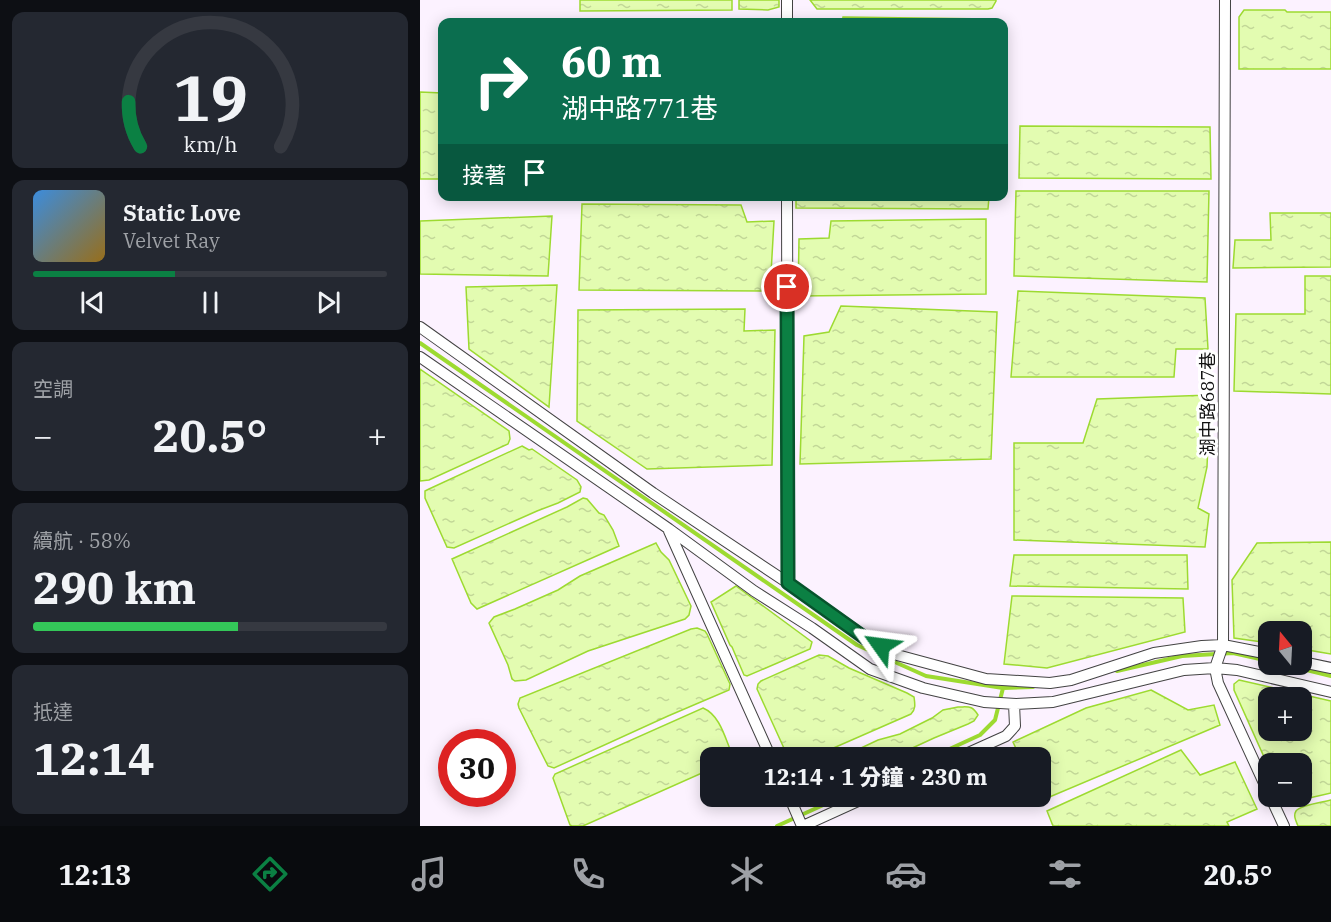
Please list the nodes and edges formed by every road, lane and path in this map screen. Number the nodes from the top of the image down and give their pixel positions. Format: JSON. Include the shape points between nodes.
{"nodes":[{"id":1,"x":787,"y":0,"type":"edge"},
{"id":2,"x":1226,"y":0,"type":"edge"},
{"id":3,"x":787,"y":18,"type":"edge"},
{"id":4,"x":787,"y":201,"type":"edge"},
{"id":5,"x":420,"y":327,"type":"edge"},
{"id":6,"x":420,"y":357,"type":"edge"},
{"id":7,"x":669,"y":529,"type":"junction"},
{"id":8,"x":788,"y":583,"type":"junction"},
{"id":9,"x":1223,"y":645,"type":"junction"},
{"id":10,"x":1258,"y":652,"type":"edge"},
{"id":11,"x":1312,"y":664,"type":"edge"},
{"id":12,"x":1215,"y":668,"type":"junction"},
{"id":13,"x":1331,"y":668,"type":"edge"},
{"id":14,"x":1331,"y":692,"type":"edge"},
{"id":15,"x":1014,"y":704,"type":"junction"},
{"id":16,"x":766,"y":747,"type":"edge"},
{"id":17,"x":982,"y":747,"type":"edge"},
{"id":18,"x":1258,"y":769,"type":"edge"},
{"id":19,"x":794,"y":807,"type":"edge"},
{"id":20,"x":845,"y":807,"type":"edge"},
{"id":21,"x":1275,"y":807,"type":"edge"},
{"id":22,"x":803,"y":826,"type":"edge"},
{"id":23,"x":1284,"y":826,"type":"edge"}],
"edges":[{"from":1,"to":3,"type":"street"},
{"from":2,"to":9,"type":"street","name":"湖中路687巷"},
{"from":4,"to":8,"type":"street"},
{"from":5,"to":8,"type":"street","via":[[653,493]]},
{"from":6,"to":7,"type":"street"},
{"from":7,"to":15,"type":"street","via":[[870,669],[923,688],[984,702]]},
{"from":7,"to":16,"type":"street"},
{"from":8,"to":9,"type":"street","via":[[865,638],[897,655],[986,679],[1050,683],[1071,680],[1154,653]]},
{"from":9,"to":10,"type":"street"},
{"from":9,"to":12,"type":"street","name":"湖中路687巷"},
{"from":11,"to":13,"type":"street"},
{"from":12,"to":14,"type":"street"},
{"from":12,"to":15,"type":"street","via":[[1184,670],[1053,702]]},
{"from":12,"to":18,"type":"street","via":[[1218,683]]},
{"from":15,"to":17,"type":"street","via":[[1015,726],[1006,736]]},
{"from":19,"to":22,"type":"street"},
{"from":20,"to":22,"type":"street"},
{"from":21,"to":23,"type":"street"}]}
